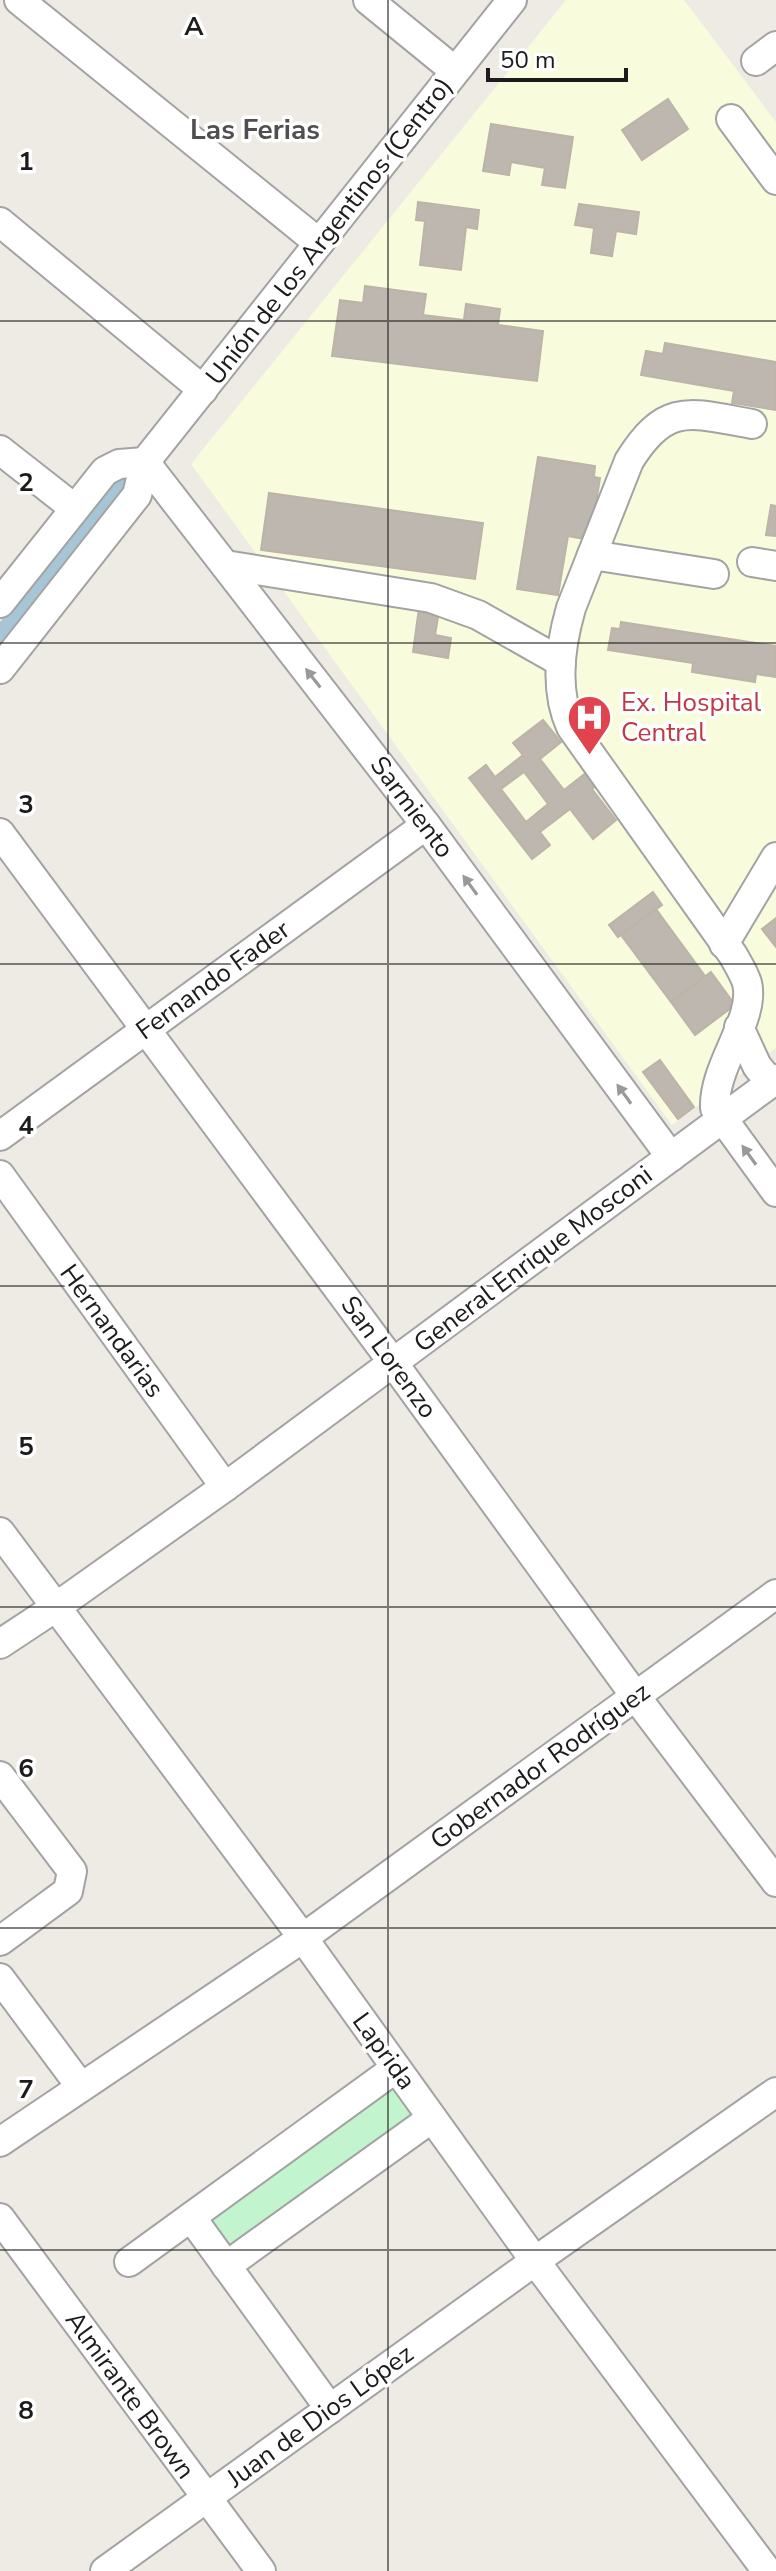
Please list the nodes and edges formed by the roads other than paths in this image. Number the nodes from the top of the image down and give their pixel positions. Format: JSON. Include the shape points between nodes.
{"nodes":[{"id":1,"x":19,"y":0,"type":"edge"},
{"id":2,"x":368,"y":0,"type":"edge"},
{"id":3,"x":512,"y":0,"type":"edge"},
{"id":4,"x":455,"y":71,"type":"junction"},
{"id":5,"x":731,"y":119,"type":"dead end"},
{"id":6,"x":776,"y":180,"type":"edge"},
{"id":7,"x":0,"y":222,"type":"edge"},
{"id":8,"x":319,"y":243,"type":"junction"},
{"id":9,"x":203,"y":390,"type":"junction"},
{"id":10,"x":752,"y":424,"type":"dead end"},
{"id":11,"x":0,"y":450,"type":"edge"},
{"id":12,"x":145,"y":462,"type":"junction"},
{"id":13,"x":74,"y":508,"type":"junction"},
{"id":14,"x":592,"y":555,"type":"junction"},
{"id":15,"x":225,"y":565,"type":"junction"},
{"id":16,"x":714,"y":574,"type":"dead end"},
{"id":17,"x":0,"y":603,"type":"edge"},
{"id":18,"x":561,"y":662,"type":"junction"},
{"id":19,"x":0,"y":669,"type":"edge"},
{"id":20,"x":426,"y":825,"type":"junction"},
{"id":21,"x":0,"y":833,"type":"edge"},
{"id":22,"x":776,"y":857,"type":"edge"},
{"id":23,"x":724,"y":944,"type":"junction"},
{"id":24,"x":739,"y":1027,"type":"junction"},
{"id":25,"x":146,"y":1030,"type":"junction"},
{"id":26,"x":773,"y":1081,"type":"edge"},
{"id":27,"x":722,"y":1118,"type":"junction"},
{"id":28,"x":0,"y":1136,"type":"edge"},
{"id":29,"x":671,"y":1157,"type":"junction"},
{"id":30,"x":0,"y":1175,"type":"edge"},
{"id":31,"x":776,"y":1192,"type":"edge"},
{"id":32,"x":394,"y":1364,"type":"junction"},
{"id":33,"x":225,"y":1487,"type":"junction"},
{"id":34,"x":0,"y":1532,"type":"edge"},
{"id":35,"x":776,"y":1594,"type":"edge"},
{"id":36,"x":56,"y":1607,"type":"junction"},
{"id":37,"x":0,"y":1644,"type":"edge"},
{"id":38,"x":636,"y":1697,"type":"junction"},
{"id":39,"x":0,"y":1776,"type":"edge"},
{"id":40,"x":776,"y":1882,"type":"edge"},
{"id":41,"x":303,"y":1938,"type":"junction"},
{"id":42,"x":0,"y":1941,"type":"edge"},
{"id":43,"x":0,"y":1978,"type":"edge"},
{"id":44,"x":396,"y":2068,"type":"junction"},
{"id":45,"x":81,"y":2087,"type":"junction"},
{"id":46,"x":776,"y":2092,"type":"edge"},
{"id":47,"x":432,"y":2118,"type":"junction"},
{"id":48,"x":0,"y":2142,"type":"edge"},
{"id":49,"x":191,"y":2217,"type":"junction"},
{"id":50,"x":0,"y":2218,"type":"edge"},
{"id":51,"x":535,"y":2261,"type":"junction"},
{"id":52,"x":129,"y":2262,"type":"dead end"},
{"id":53,"x":226,"y":2266,"type":"junction"},
{"id":54,"x":330,"y":2409,"type":"junction"},
{"id":55,"x":206,"y":2498,"type":"junction"},
{"id":56,"x":105,"y":2571,"type":"edge"},
{"id":57,"x":261,"y":2571,"type":"edge"},
{"id":58,"x":767,"y":2571,"type":"edge"}],
"edges":[{"from":1,"to":8,"type":"street"},
{"from":2,"to":4,"type":"street"},
{"from":3,"to":4,"type":"street","name":"Unión de los Argentinos (Centro)"},
{"from":4,"to":8,"type":"street","name":"Unión de los Argentinos (Centro)"},
{"from":5,"to":6,"type":"street"},
{"from":7,"to":9,"type":"street"},
{"from":8,"to":9,"type":"street","name":"Unión de los Argentinos (Centro)"},
{"from":9,"to":12,"type":"street","name":"Unión de los Argentinos (Centro)"},
{"from":10,"to":14,"type":"street","via":[[689,415],[663,421],[643,438],[629,461]]},
{"from":11,"to":13,"type":"street"},
{"from":12,"to":13,"type":"street","via":[[105,471]]},
{"from":12,"to":15,"type":"street","name":"Sarmiento"},
{"from":12,"to":19,"type":"street","name":"Unión de los Argentinos (Centro)","via":[[137,495]]},
{"from":13,"to":17,"type":"street"},
{"from":14,"to":16,"type":"street"},
{"from":14,"to":18,"type":"street","via":[[566,627]]},
{"from":15,"to":18,"type":"street","via":[[431,598],[478,615]]},
{"from":20,"to":15,"type":"street","name":"Sarmiento","one_way":true},
{"from":18,"to":23,"type":"street","via":[[563,710],[571,727]]},
{"from":20,"to":25,"type":"street","name":"Fernando Fader"},
{"from":29,"to":20,"type":"street","name":"Sarmiento","one_way":true},
{"from":21,"to":25,"type":"street","name":"San Lorenzo"},
{"from":22,"to":23,"type":"street"},
{"from":23,"to":24,"type":"street","via":[[747,983]]},
{"from":24,"to":26,"type":"street","via":[[757,1066]]},
{"from":24,"to":27,"type":"street","via":[[715,1096]]},
{"from":25,"to":28,"type":"street","name":"Fernando Fader"},
{"from":25,"to":32,"type":"street","name":"San Lorenzo"},
{"from":26,"to":27,"type":"street","name":"General Enrique Mosconi"},
{"from":27,"to":29,"type":"street","name":"General Enrique Mosconi"},
{"from":31,"to":27,"type":"street","one_way":true},
{"from":29,"to":32,"type":"street","name":"General Enrique Mosconi"},
{"from":30,"to":33,"type":"street","name":"Hernandarias"},
{"from":32,"to":33,"type":"street","name":"General Enrique Mosconi"},
{"from":32,"to":38,"type":"street","name":"San Lorenzo"},
{"from":33,"to":36,"type":"street","name":"General Enrique Mosconi"},
{"from":34,"to":36,"type":"street","name":"Laprida"},
{"from":35,"to":38,"type":"street","name":"Gobernador Rodríguez"},
{"from":36,"to":37,"type":"street","name":"General Enrique Mosconi"},
{"from":36,"to":41,"type":"street","name":"Laprida"},
{"from":38,"to":40,"type":"street","name":"San Lorenzo"},
{"from":38,"to":41,"type":"street","name":"Gobernador Rodríguez"},
{"from":39,"to":42,"type":"street","via":[[72,1871],[68,1891]]},
{"from":41,"to":44,"type":"street","name":"Laprida"},
{"from":41,"to":45,"type":"street","name":"Gobernador Rodríguez"},
{"from":43,"to":45,"type":"street"},
{"from":44,"to":47,"type":"street","name":"Laprida"},
{"from":44,"to":49,"type":"street"},
{"from":45,"to":48,"type":"street","name":"Gobernador Rodríguez"},
{"from":46,"to":51,"type":"street","name":"Juan de Dios López"},
{"from":47,"to":51,"type":"street","name":"Laprida"},
{"from":47,"to":53,"type":"street"},
{"from":49,"to":52,"type":"street"},
{"from":49,"to":53,"type":"street"},
{"from":50,"to":55,"type":"street","name":"Almirante Brown"},
{"from":51,"to":54,"type":"street","name":"Juan de Dios López"},
{"from":51,"to":58,"type":"street","name":"Laprida"},
{"from":53,"to":54,"type":"street"},
{"from":54,"to":55,"type":"street","name":"Juan de Dios López"},
{"from":55,"to":56,"type":"street","name":"Juan de Dios López"},
{"from":55,"to":57,"type":"street","name":"Almirante Brown"}]}
